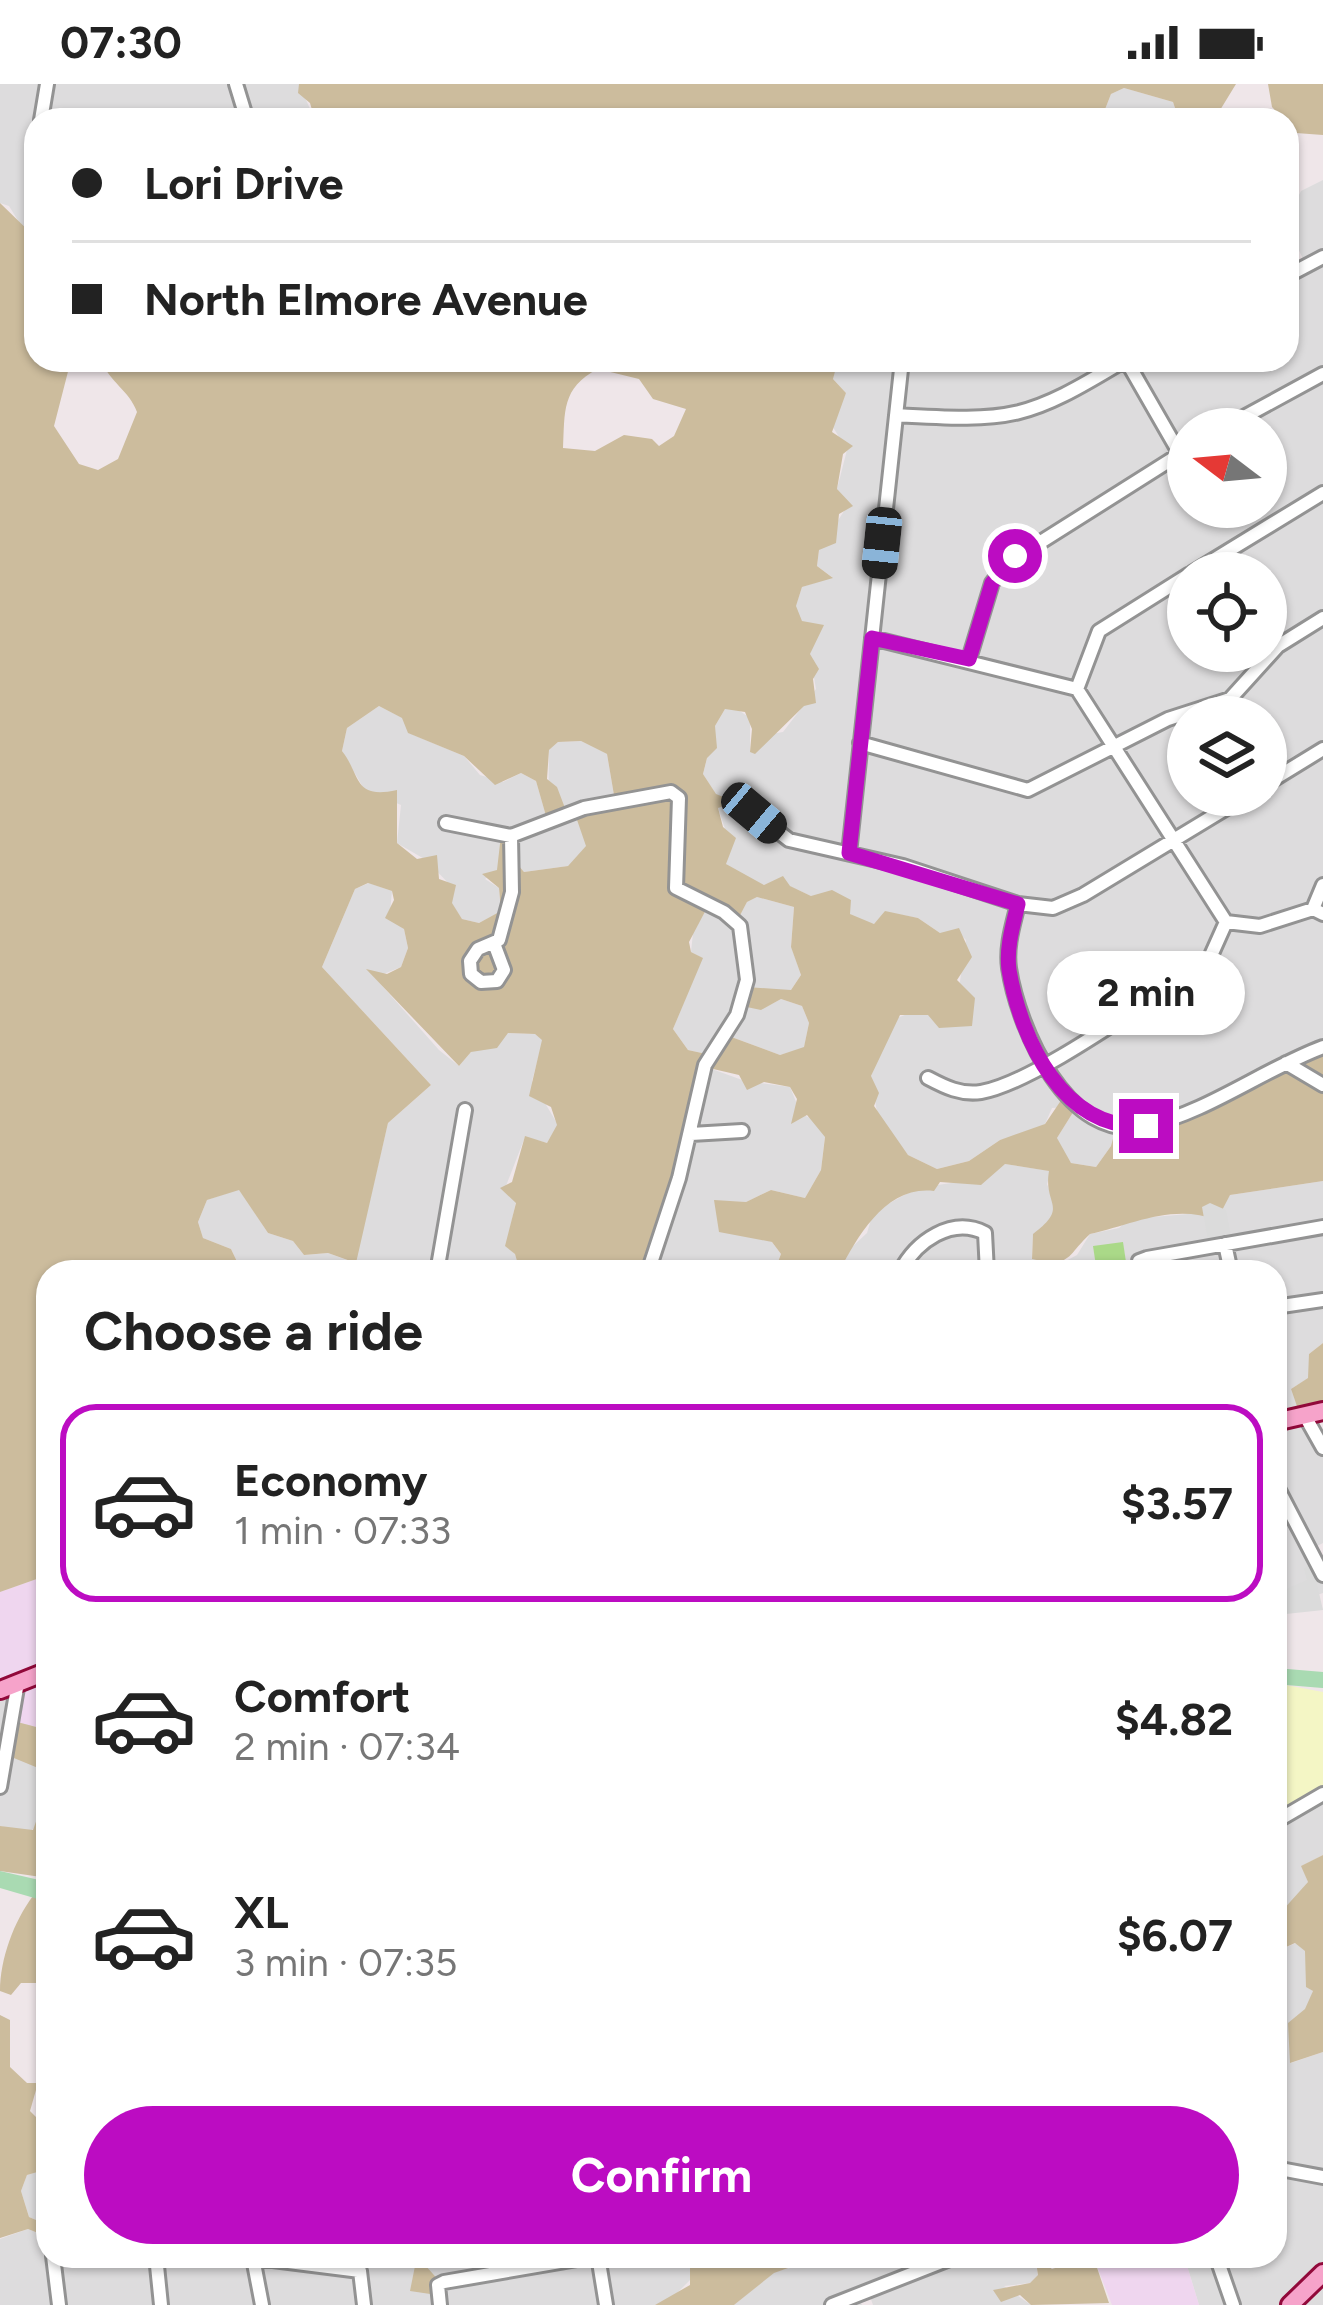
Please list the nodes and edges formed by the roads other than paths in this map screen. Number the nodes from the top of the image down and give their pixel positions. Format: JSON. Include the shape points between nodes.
{"nodes":[{"id":1,"x":901,"y":372,"type":"edge"},
{"id":2,"x":1105,"y":372,"type":"edge"},
{"id":3,"x":1133,"y":372,"type":"edge"},
{"id":4,"x":1323,"y":374,"type":"edge"},
{"id":5,"x":1261,"y":408,"type":"edge"},
{"id":6,"x":896,"y":415,"type":"junction"},
{"id":7,"x":1167,"y":425,"type":"edge"},
{"id":8,"x":1167,"y":462,"type":"edge"},
{"id":9,"x":1323,"y":494,"type":"edge"},
{"id":10,"x":1227,"y":552,"type":"edge"},
{"id":11,"x":1167,"y":589,"type":"edge"},
{"id":12,"x":1323,"y":618,"type":"edge"},
{"id":13,"x":872,"y":638,"type":"junction"},
{"id":14,"x":969,"y":659,"type":"junction"},
{"id":15,"x":1077,"y":688,"type":"junction"},
{"id":16,"x":860,"y":743,"type":"junction"},
{"id":17,"x":1115,"y":748,"type":"junction"},
{"id":18,"x":1323,"y":749,"type":"edge"},
{"id":19,"x":1287,"y":771,"type":"edge"},
{"id":20,"x":754,"y":813,"type":"dead end"},
{"id":21,"x":1214,"y":816,"type":"edge"},
{"id":22,"x":446,"y":823,"type":"dead end"},
{"id":23,"x":511,"y":836,"type":"junction"},
{"id":24,"x":1173,"y":841,"type":"junction"},
{"id":25,"x":849,"y":853,"type":"junction"},
{"id":26,"x":1323,"y":885,"type":"edge"},
{"id":27,"x":1018,"y":904,"type":"junction"},
{"id":28,"x":1318,"y":912,"type":"edge"},
{"id":29,"x":1226,"y":922,"type":"junction"},
{"id":30,"x":496,"y":946,"type":"dead end"},
{"id":31,"x":1323,"y":1048,"type":"edge"},
{"id":32,"x":1286,"y":1063,"type":"junction"},
{"id":33,"x":1042,"y":1066,"type":"junction"},
{"id":34,"x":928,"y":1078,"type":"dead end"},
{"id":35,"x":1323,"y":1084,"type":"edge"},
{"id":36,"x":465,"y":1110,"type":"dead end"},
{"id":37,"x":742,"y":1131,"type":"dead end"},
{"id":38,"x":691,"y":1134,"type":"junction"},
{"id":39,"x":1323,"y":1227,"type":"edge"},
{"id":40,"x":1225,"y":1244,"type":"junction"},
{"id":41,"x":439,"y":1260,"type":"edge"},
{"id":42,"x":652,"y":1260,"type":"edge"},
{"id":43,"x":908,"y":1260,"type":"edge"},
{"id":44,"x":987,"y":1260,"type":"edge"},
{"id":45,"x":1162,"y":1260,"type":"edge"},
{"id":46,"x":1229,"y":1260,"type":"edge"},
{"id":47,"x":1323,"y":1300,"type":"edge"},
{"id":48,"x":1287,"y":1305,"type":"edge"},
{"id":49,"x":1314,"y":1414,"type":"edge"},
{"id":50,"x":1323,"y":1448,"type":"edge"},
{"id":51,"x":1287,"y":1506,"type":"edge"},
{"id":52,"x":1323,"y":1575,"type":"edge"},
{"id":53,"x":36,"y":1675,"type":"edge"},
{"id":54,"x":18,"y":1682,"type":"junction"},
{"id":55,"x":0,"y":1690,"type":"edge"},
{"id":56,"x":0,"y":1786,"type":"edge"},
{"id":57,"x":1323,"y":1793,"type":"edge"},
{"id":58,"x":1287,"y":1816,"type":"edge"},
{"id":59,"x":1287,"y":2170,"type":"edge"},
{"id":60,"x":1323,"y":2177,"type":"edge"},
{"id":61,"x":54,"y":2268,"type":"edge"},
{"id":62,"x":157,"y":2268,"type":"edge"},
{"id":63,"x":250,"y":2268,"type":"edge"},
{"id":64,"x":336,"y":2268,"type":"edge"},
{"id":65,"x":531,"y":2268,"type":"edge"},
{"id":66,"x":599,"y":2268,"type":"edge"},
{"id":67,"x":926,"y":2268,"type":"edge"},
{"id":68,"x":1220,"y":2268,"type":"edge"},
{"id":69,"x":1323,"y":2273,"type":"edge"},
{"id":70,"x":59,"y":2305,"type":"edge"},
{"id":71,"x":160,"y":2305,"type":"edge"},
{"id":72,"x":262,"y":2305,"type":"edge"},
{"id":73,"x":364,"y":2305,"type":"edge"},
{"id":74,"x":440,"y":2305,"type":"edge"},
{"id":75,"x":606,"y":2305,"type":"edge"},
{"id":76,"x":832,"y":2305,"type":"edge"},
{"id":77,"x":1233,"y":2305,"type":"edge"},
{"id":78,"x":1290,"y":2305,"type":"edge"}],
"edges":[{"from":1,"to":6,"type":"street"},
{"from":2,"to":6,"type":"street","via":[[1022,415]]},
{"from":3,"to":7,"type":"street"},
{"from":4,"to":5,"type":"street"},
{"from":6,"to":13,"type":"street"},
{"from":8,"to":14,"type":"street","via":[[1006,563]]},
{"from":9,"to":10,"type":"street"},
{"from":11,"to":15,"type":"street","via":[[1100,631]]},
{"from":12,"to":17,"type":"street","via":[[1278,646],[1230,699],[1190,709]]},
{"from":13,"to":14,"type":"street"},
{"from":13,"to":16,"type":"street"},
{"from":14,"to":15,"type":"street"},
{"from":15,"to":17,"type":"street"},
{"from":16,"to":17,"type":"street","via":[[1014,790],[1046,784]]},
{"from":16,"to":25,"type":"street"},
{"from":17,"to":24,"type":"street"},
{"from":18,"to":19,"type":"street"},
{"from":20,"to":25,"type":"street","via":[[789,840]]},
{"from":21,"to":24,"type":"street"},
{"from":22,"to":23,"type":"street"},
{"from":23,"to":30,"type":"street","via":[[512,892]]},
{"from":23,"to":38,"type":"street","via":[[601,804],[662,792],[679,797],[676,888],[731,917],[748,953],[742,1005],[705,1065]]},
{"from":24,"to":27,"type":"street","via":[[1064,905]]},
{"from":24,"to":29,"type":"street"},
{"from":25,"to":27,"type":"street"},
{"from":26,"to":28,"type":"street"},
{"from":27,"to":33,"type":"street","via":[[1010,970]]},
{"from":28,"to":29,"type":"street","via":[[1260,926]]},
{"from":29,"to":33,"type":"street","via":[[1199,968]]},
{"from":31,"to":32,"type":"street"},
{"from":32,"to":33,"type":"street","via":[[1132,1127],[1083,1110]]},
{"from":32,"to":35,"type":"street"},
{"from":33,"to":34,"type":"street","via":[[976,1093]]},
{"from":36,"to":41,"type":"street"},
{"from":37,"to":38,"type":"street"},
{"from":38,"to":42,"type":"street"},
{"from":39,"to":40,"type":"street"},
{"from":40,"to":45,"type":"street"},
{"from":40,"to":46,"type":"street"},
{"from":43,"to":44,"type":"street","via":[[957,1227],[986,1233]]},
{"from":47,"to":48,"type":"street"},
{"from":49,"to":50,"type":"street"},
{"from":51,"to":52,"type":"street"},
{"from":53,"to":54,"type":"main road"},
{"from":54,"to":55,"type":"main road"},
{"from":54,"to":56,"type":"street"},
{"from":57,"to":58,"type":"street"},
{"from":59,"to":60,"type":"street"},
{"from":61,"to":70,"type":"street"},
{"from":62,"to":71,"type":"street"},
{"from":63,"to":72,"type":"street"},
{"from":64,"to":73,"type":"street","via":[[360,2271]]},
{"from":65,"to":74,"type":"street","via":[[438,2285]]},
{"from":66,"to":75,"type":"street"},
{"from":67,"to":76,"type":"street"},
{"from":68,"to":77,"type":"street"},
{"from":69,"to":78,"type":"main road"}]}
